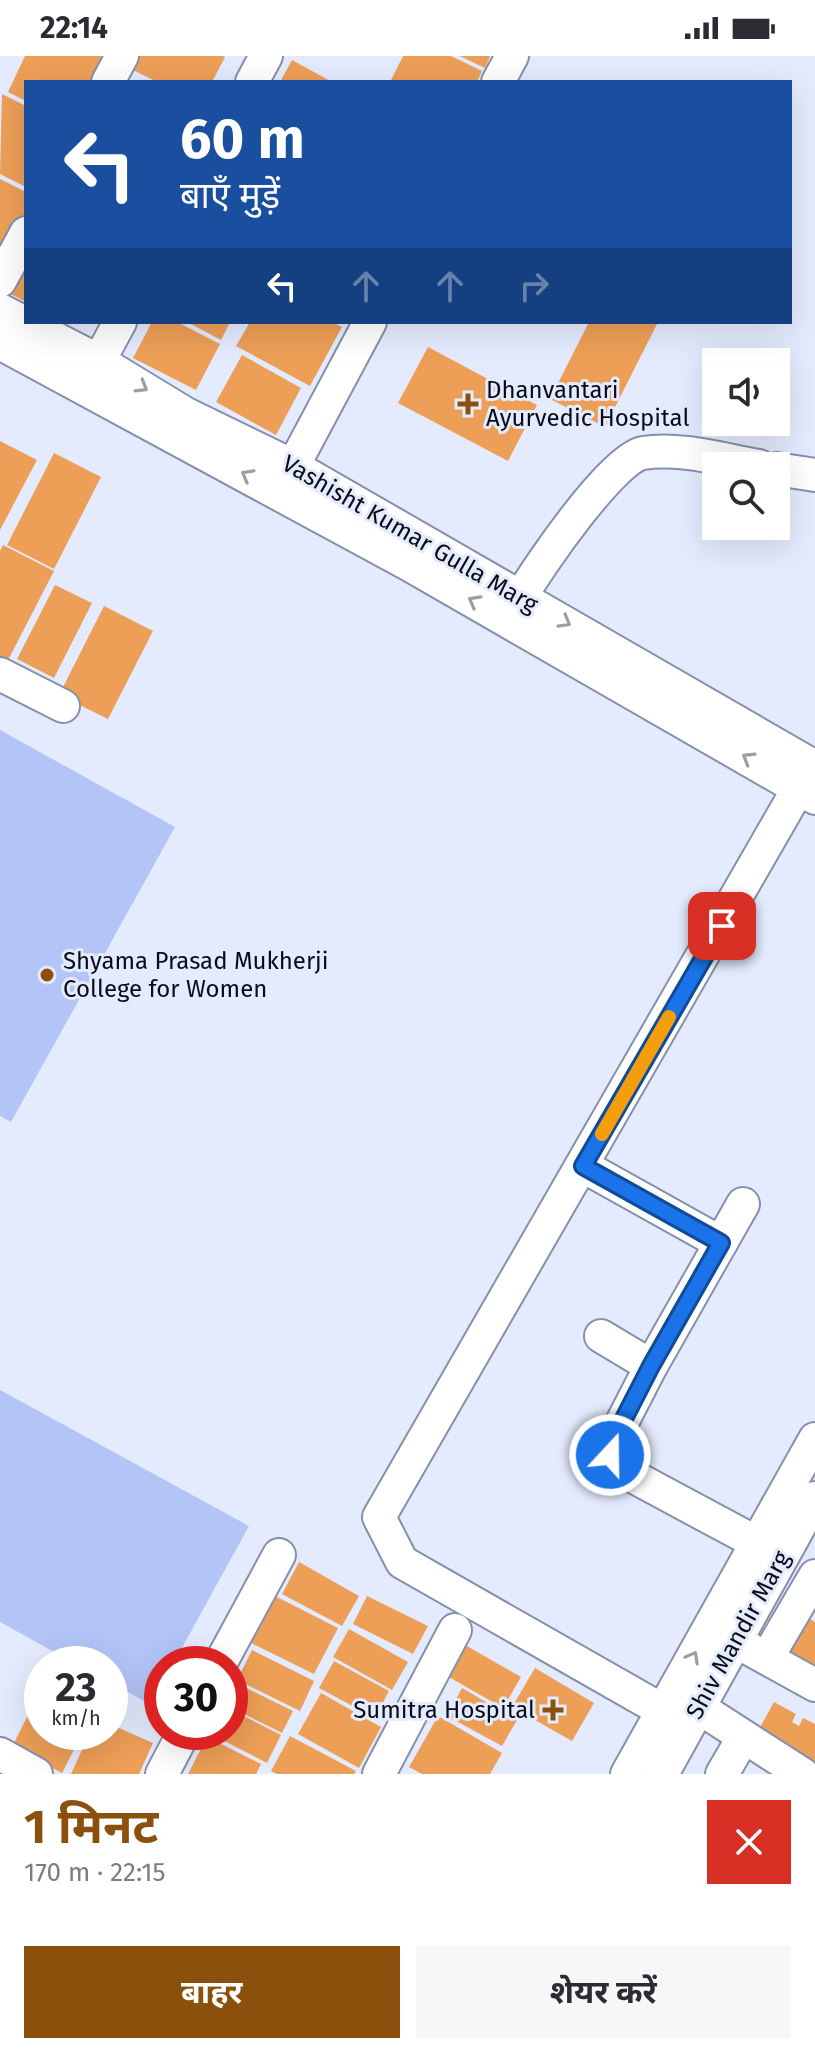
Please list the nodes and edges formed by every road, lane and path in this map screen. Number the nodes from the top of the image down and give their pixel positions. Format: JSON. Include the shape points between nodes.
{"nodes":[{"id":1,"x":122,"y":56,"type":"edge"},
{"id":2,"x":266,"y":56,"type":"edge"},
{"id":3,"x":512,"y":56,"type":"edge"},
{"id":4,"x":109,"y":80,"type":"edge"},
{"id":5,"x":253,"y":80,"type":"edge"},
{"id":6,"x":499,"y":80,"type":"edge"},
{"id":7,"x":24,"y":237,"type":"edge"},
{"id":8,"x":0,"y":281,"type":"edge"},
{"id":9,"x":0,"y":310,"type":"edge"},
{"id":10,"x":119,"y":324,"type":"edge"},
{"id":11,"x":369,"y":324,"type":"edge"},
{"id":12,"x":0,"y":343,"type":"edge"},
{"id":13,"x":92,"y":375,"type":"junction"},
{"id":14,"x":702,"y":457,"type":"edge"},
{"id":15,"x":790,"y":471,"type":"edge"},
{"id":16,"x":815,"y":475,"type":"edge"},
{"id":17,"x":286,"y":479,"type":"junction"},
{"id":18,"x":521,"y":597,"type":"junction"},
{"id":19,"x":0,"y":674,"type":"edge"},
{"id":20,"x":63,"y":706,"type":"dead end"},
{"id":21,"x":810,"y":780,"type":"edge"},
{"id":22,"x":583,"y":1166,"type":"junction"},
{"id":23,"x":743,"y":1204,"type":"dead end"},
{"id":24,"x":721,"y":1243,"type":"junction"},
{"id":25,"x":601,"y":1336,"type":"dead end"},
{"id":26,"x":651,"y":1366,"type":"junction"},
{"id":27,"x":815,"y":1439,"type":"edge"},
{"id":28,"x":815,"y":1498,"type":"edge"},
{"id":29,"x":757,"y":1543,"type":"junction"},
{"id":30,"x":279,"y":1555,"type":"dead end"},
{"id":31,"x":815,"y":1576,"type":"edge"},
{"id":32,"x":455,"y":1630,"type":"dead end"},
{"id":33,"x":734,"y":1640,"type":"junction"},
{"id":34,"x":230,"y":1646,"type":"edge"},
{"id":35,"x":767,"y":1658,"type":"junction"},
{"id":36,"x":815,"y":1685,"type":"edge"},
{"id":37,"x":683,"y":1715,"type":"junction"},
{"id":38,"x":743,"y":1738,"type":"junction"},
{"id":39,"x":175,"y":1750,"type":"edge"},
{"id":40,"x":0,"y":1754,"type":"edge"},
{"id":41,"x":36,"y":1774,"type":"edge"},
{"id":42,"x":162,"y":1774,"type":"edge"},
{"id":43,"x":379,"y":1774,"type":"edge"},
{"id":44,"x":627,"y":1774,"type":"edge"},
{"id":45,"x":662,"y":1774,"type":"edge"},
{"id":46,"x":722,"y":1774,"type":"edge"},
{"id":47,"x":802,"y":1774,"type":"edge"}],
"edges":[{"from":1,"to":4,"type":"street"},
{"from":2,"to":5,"type":"street"},
{"from":3,"to":6,"type":"street"},
{"from":7,"to":8,"type":"street"},
{"from":9,"to":13,"type":"street","name":"Vashisht Kumar Gulla Marg"},
{"from":10,"to":13,"type":"street"},
{"from":11,"to":17,"type":"street"},
{"from":12,"to":13,"type":"street","name":"Vashisht Kumar Gulla Marg"},
{"from":13,"to":17,"type":"street","name":"Vashisht Kumar Gulla Marg","via":[[186,414]]},
{"from":14,"to":18,"type":"street","via":[[639,453],[619,465],[536,570]]},
{"from":15,"to":16,"type":"street"},
{"from":17,"to":18,"type":"street","name":"Vashisht Kumar Gulla Marg"},
{"from":21,"to":17,"type":"street","name":"Vashisht Kumar Gulla Marg","one_way":true,"via":[[646,698]]},
{"from":18,"to":21,"type":"street","name":"Vashisht Kumar Gulla Marg","one_way":true},
{"from":19,"to":20,"type":"street"},
{"from":21,"to":22,"type":"street"},
{"from":22,"to":24,"type":"street"},
{"from":22,"to":37,"type":"street","via":[[379,1517],[402,1562]]},
{"from":23,"to":24,"type":"street"},
{"from":24,"to":26,"type":"street"},
{"from":25,"to":26,"type":"street"},
{"from":26,"to":29,"type":"street","via":[[610,1455],[636,1478]]},
{"from":27,"to":29,"type":"street"},
{"from":28,"to":33,"type":"street","name":"Shiv Mandir Marg"},
{"from":37,"to":29,"type":"street","one_way":true},
{"from":30,"to":34,"type":"street"},
{"from":31,"to":35,"type":"street"},
{"from":32,"to":43,"type":"street"},
{"from":33,"to":35,"type":"street"},
{"from":33,"to":37,"type":"street","name":"Shiv Mandir Marg"},
{"from":35,"to":36,"type":"street"},
{"from":37,"to":38,"type":"street"},
{"from":37,"to":44,"type":"street"},
{"from":37,"to":45,"type":"street","name":"Shiv Mandir Marg"},
{"from":38,"to":46,"type":"street"},
{"from":38,"to":47,"type":"street"},
{"from":39,"to":42,"type":"street"},
{"from":40,"to":41,"type":"street"}]}
